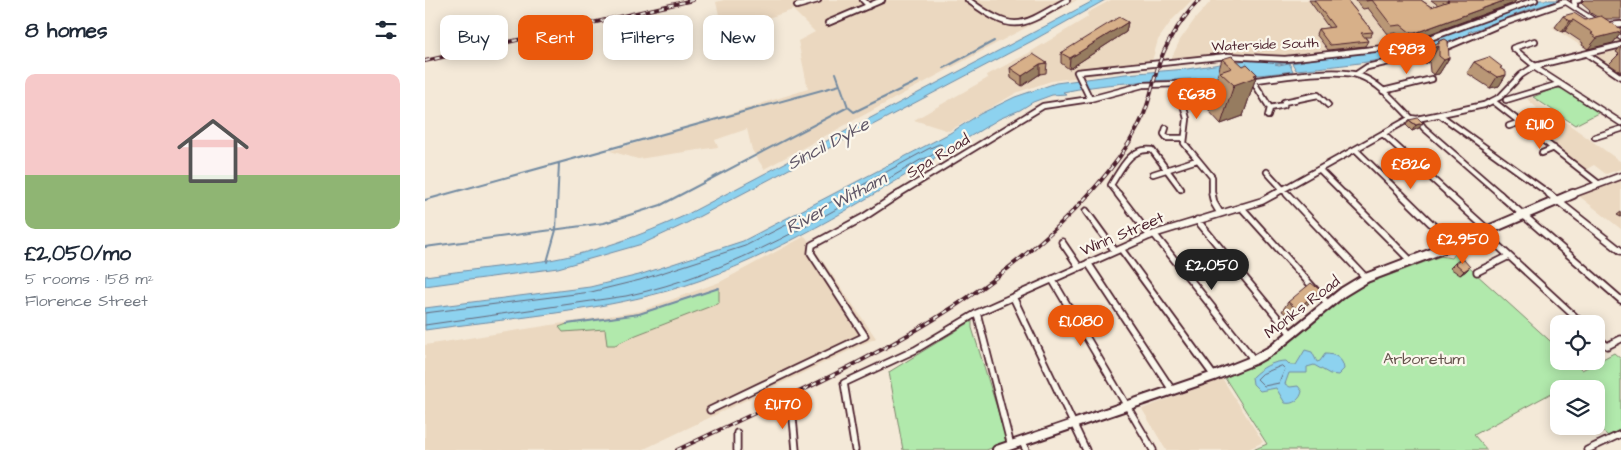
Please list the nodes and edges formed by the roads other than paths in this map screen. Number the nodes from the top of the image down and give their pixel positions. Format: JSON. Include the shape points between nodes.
{"nodes":[{"id":1,"x":818,"y":0,"type":"edge"},
{"id":2,"x":863,"y":0,"type":"edge"},
{"id":3,"x":882,"y":0,"type":"edge"},
{"id":4,"x":968,"y":0,"type":"edge"},
{"id":5,"x":1067,"y":0,"type":"edge"},
{"id":6,"x":1535,"y":0,"type":"edge"},
{"id":7,"x":1565,"y":1,"type":"edge"},
{"id":8,"x":1577,"y":3,"type":"edge"},
{"id":9,"x":797,"y":6,"type":"dead end"},
{"id":10,"x":869,"y":6,"type":"junction"},
{"id":11,"x":828,"y":23,"type":"dead end"},
{"id":12,"x":1621,"y":24,"type":"edge"},
{"id":13,"x":1615,"y":31,"type":"edge"},
{"id":14,"x":1535,"y":41,"type":"dead end"},
{"id":15,"x":1621,"y":45,"type":"edge"},
{"id":16,"x":1587,"y":54,"type":"junction"},
{"id":17,"x":1534,"y":67,"type":"junction"},
{"id":18,"x":1358,"y":73,"type":"junction"},
{"id":19,"x":1621,"y":77,"type":"edge"},
{"id":20,"x":1432,"y":79,"type":"dead end"},
{"id":21,"x":1253,"y":81,"type":"junction"},
{"id":22,"x":1244,"y":82,"type":"edge"},
{"id":23,"x":1226,"y":83,"type":"edge"},
{"id":24,"x":1559,"y":84,"type":"junction"},
{"id":25,"x":1178,"y":85,"type":"junction"},
{"id":26,"x":1383,"y":91,"type":"junction"},
{"id":27,"x":1090,"y":99,"type":"junction"},
{"id":28,"x":1506,"y":100,"type":"dead end"},
{"id":29,"x":1493,"y":101,"type":"junction"},
{"id":30,"x":1328,"y":105,"type":"dead end"},
{"id":31,"x":1270,"y":108,"type":"junction"},
{"id":32,"x":1440,"y":115,"type":"junction"},
{"id":33,"x":1268,"y":116,"type":"dead end"},
{"id":34,"x":1414,"y":118,"type":"junction"},
{"id":35,"x":1521,"y":122,"type":"junction"},
{"id":36,"x":1621,"y":123,"type":"edge"},
{"id":37,"x":1509,"y":126,"type":"dead end"},
{"id":38,"x":1166,"y":128,"type":"dead end"},
{"id":39,"x":1621,"y":129,"type":"edge"},
{"id":40,"x":1383,"y":134,"type":"junction"},
{"id":41,"x":1595,"y":137,"type":"dead end"},
{"id":42,"x":1183,"y":138,"type":"junction"},
{"id":43,"x":1554,"y":148,"type":"junction"},
{"id":44,"x":1356,"y":150,"type":"junction"},
{"id":45,"x":1542,"y":153,"type":"dead end"},
{"id":46,"x":1197,"y":160,"type":"junction"},
{"id":47,"x":1167,"y":169,"type":"junction"},
{"id":48,"x":1320,"y":170,"type":"junction"},
{"id":49,"x":1267,"y":172,"type":"dead end"},
{"id":50,"x":1153,"y":174,"type":"dead end"},
{"id":51,"x":1621,"y":176,"type":"edge"},
{"id":52,"x":1599,"y":184,"type":"junction"},
{"id":53,"x":1181,"y":189,"type":"dead end"},
{"id":54,"x":1282,"y":190,"type":"junction"},
{"id":55,"x":1558,"y":200,"type":"junction"},
{"id":56,"x":1241,"y":208,"type":"junction"},
{"id":57,"x":1086,"y":211,"type":"dead end"},
{"id":58,"x":1220,"y":213,"type":"junction"},
{"id":59,"x":1523,"y":214,"type":"junction"},
{"id":60,"x":1197,"y":220,"type":"junction"},
{"id":61,"x":1486,"y":231,"type":"junction"},
{"id":62,"x":1152,"y":235,"type":"junction"},
{"id":63,"x":1062,"y":242,"type":"dead end"},
{"id":64,"x":1453,"y":245,"type":"junction"},
{"id":65,"x":1118,"y":250,"type":"junction"},
{"id":66,"x":1621,"y":251,"type":"edge"},
{"id":67,"x":1509,"y":256,"type":"junction"},
{"id":68,"x":1411,"y":261,"type":"junction"},
{"id":69,"x":1088,"y":263,"type":"junction"},
{"id":70,"x":1079,"y":267,"type":"junction"},
{"id":71,"x":1477,"y":272,"type":"dead end"},
{"id":72,"x":1366,"y":278,"type":"junction"},
{"id":73,"x":1052,"y":279,"type":"junction"},
{"id":74,"x":1013,"y":297,"type":"junction"},
{"id":75,"x":1621,"y":300,"type":"edge"},
{"id":76,"x":1328,"y":304,"type":"junction"},
{"id":77,"x":977,"y":313,"type":"junction"},
{"id":78,"x":1573,"y":315,"type":"edge"},
{"id":79,"x":1292,"y":335,"type":"junction"},
{"id":80,"x":1621,"y":339,"type":"edge"},
{"id":81,"x":1605,"y":344,"type":"edge"},
{"id":82,"x":1254,"y":360,"type":"junction"},
{"id":83,"x":1214,"y":376,"type":"junction"},
{"id":84,"x":1172,"y":390,"type":"junction"},
{"id":85,"x":1128,"y":405,"type":"junction"},
{"id":86,"x":792,"y":408,"type":"dead end"},
{"id":87,"x":710,"y":410,"type":"dead end"},
{"id":88,"x":1073,"y":423,"type":"junction"},
{"id":89,"x":737,"y":433,"type":"dead end"},
{"id":90,"x":1621,"y":434,"type":"edge"},
{"id":91,"x":1011,"y":446,"type":"junction"},
{"id":92,"x":1024,"y":446,"type":"edge"},
{"id":93,"x":737,"y":450,"type":"edge"},
{"id":94,"x":796,"y":450,"type":"edge"},
{"id":95,"x":855,"y":450,"type":"edge"},
{"id":96,"x":997,"y":450,"type":"edge"},
{"id":97,"x":1086,"y":450,"type":"edge"},
{"id":98,"x":1153,"y":450,"type":"edge"},
{"id":99,"x":1587,"y":450,"type":"edge"}],
"edges":[{"from":1,"to":9,"type":"street"},
{"from":2,"to":10,"type":"street"},
{"from":3,"to":10,"type":"street"},
{"from":4,"to":5,"type":"street","via":[[999,22],[1018,24]]},
{"from":6,"to":27,"type":"street","name":"Waterside South","via":[[1411,45],[1285,59],[1228,56],[1077,72]]},
{"from":7,"to":8,"type":"main road"},
{"from":7,"to":13,"type":"main road"},
{"from":7,"to":18,"type":"street","via":[[1447,47],[1367,67]]},
{"from":8,"to":13,"type":"main road"},
{"from":10,"to":11,"type":"street"},
{"from":12,"to":13,"type":"street"},
{"from":12,"to":13,"type":"street"},
{"from":14,"to":17,"type":"street","via":[[1513,48]]},
{"from":15,"to":16,"type":"street"},
{"from":16,"to":17,"type":"street"},
{"from":16,"to":19,"type":"street"},
{"from":17,"to":24,"type":"street"},
{"from":17,"to":29,"type":"street","name":"Winn Street"},
{"from":18,"to":21,"type":"street"},
{"from":18,"to":26,"type":"street"},
{"from":20,"to":26,"type":"street"},
{"from":21,"to":22,"type":"street"},
{"from":21,"to":31,"type":"street"},
{"from":23,"to":25,"type":"street","name":"Spa Road"},
{"from":24,"to":28,"type":"street"},
{"from":24,"to":36,"type":"street"},
{"from":25,"to":27,"type":"street","name":"Spa Road","via":[[1143,85]]},
{"from":25,"to":42,"type":"street","via":[[1187,119]]},
{"from":26,"to":34,"type":"street"},
{"from":27,"to":87,"type":"street","name":"Spa Road","via":[[1043,106],[812,246],[812,255],[865,336]]},
{"from":29,"to":32,"type":"street","name":"Winn Street"},
{"from":29,"to":35,"type":"street"},
{"from":30,"to":31,"type":"street","via":[[1318,95]]},
{"from":31,"to":33,"type":"street"},
{"from":32,"to":34,"type":"street","name":"Winn Street"},
{"from":32,"to":55,"type":"street"},
{"from":34,"to":40,"type":"street","name":"Winn Street"},
{"from":34,"to":59,"type":"street"},
{"from":35,"to":37,"type":"street"},
{"from":35,"to":43,"type":"street"},
{"from":38,"to":42,"type":"street","via":[[1164,134],[1167,138]]},
{"from":39,"to":41,"type":"street"},
{"from":40,"to":44,"type":"street","name":"Winn Street"},
{"from":40,"to":61,"type":"street"},
{"from":42,"to":46,"type":"street"},
{"from":43,"to":45,"type":"street"},
{"from":43,"to":52,"type":"street"},
{"from":44,"to":48,"type":"street","name":"Winn Street"},
{"from":44,"to":64,"type":"street"},
{"from":46,"to":47,"type":"street"},
{"from":46,"to":58,"type":"street","via":[[1212,177],[1213,202]]},
{"from":47,"to":50,"type":"street"},
{"from":47,"to":53,"type":"street"},
{"from":47,"to":62,"type":"street","via":[[1152,150],[1145,147],[1134,151],[1111,185]]},
{"from":48,"to":54,"type":"street","name":"Winn Street"},
{"from":48,"to":68,"type":"street"},
{"from":49,"to":54,"type":"street"},
{"from":51,"to":52,"type":"main road","name":"Monks Road"},
{"from":52,"to":55,"type":"main road","name":"Monks Road"},
{"from":54,"to":56,"type":"street","name":"Winn Street"},
{"from":54,"to":72,"type":"street"},
{"from":55,"to":59,"type":"main road","name":"Monks Road"},
{"from":55,"to":66,"type":"street"},
{"from":56,"to":58,"type":"street","name":"Winn Street"},
{"from":56,"to":76,"type":"street"},
{"from":57,"to":65,"type":"street"},
{"from":58,"to":60,"type":"street","name":"Winn Street"},
{"from":59,"to":61,"type":"main road","name":"Monks Road"},
{"from":59,"to":75,"type":"street"},
{"from":60,"to":62,"type":"street","name":"Winn Street"},
{"from":60,"to":79,"type":"street"},
{"from":61,"to":64,"type":"main road","name":"Monks Road"},
{"from":61,"to":67,"type":"street"},
{"from":62,"to":65,"type":"street","name":"Winn Street"},
{"from":62,"to":82,"type":"street"},
{"from":63,"to":70,"type":"street"},
{"from":64,"to":68,"type":"main road","name":"Monks Road"},
{"from":65,"to":69,"type":"street","name":"Winn Street"},
{"from":65,"to":83,"type":"street"},
{"from":67,"to":71,"type":"street"},
{"from":67,"to":78,"type":"street"},
{"from":68,"to":72,"type":"main road","name":"Monks Road"},
{"from":69,"to":70,"type":"street","name":"Winn Street"},
{"from":69,"to":84,"type":"street"},
{"from":70,"to":73,"type":"street","name":"Winn Street"},
{"from":72,"to":76,"type":"main road","name":"Monks Road"},
{"from":73,"to":74,"type":"street","name":"Winn Street"},
{"from":73,"to":85,"type":"street"},
{"from":74,"to":77,"type":"street","name":"Winn Street"},
{"from":74,"to":88,"type":"street"},
{"from":76,"to":79,"type":"main road","name":"Monks Road"},
{"from":77,"to":91,"type":"street"},
{"from":77,"to":95,"type":"street","name":"Winn Street","via":[[915,350],[845,383]]},
{"from":79,"to":82,"type":"main road","name":"Monks Road"},
{"from":80,"to":81,"type":"street"},
{"from":82,"to":83,"type":"main road","name":"Monks Road"},
{"from":83,"to":84,"type":"main road","name":"Monks Road"},
{"from":84,"to":85,"type":"main road","name":"Monks Road"},
{"from":85,"to":88,"type":"main road","name":"Monks Road"},
{"from":85,"to":98,"type":"street"},
{"from":86,"to":94,"type":"street"},
{"from":88,"to":92,"type":"main road","name":"Monks Road"},
{"from":88,"to":97,"type":"street"},
{"from":89,"to":93,"type":"street"},
{"from":90,"to":99,"type":"street"},
{"from":91,"to":92,"type":"main road","name":"Monks Road"},
{"from":91,"to":96,"type":"main road","name":"Monks Road"}]}
